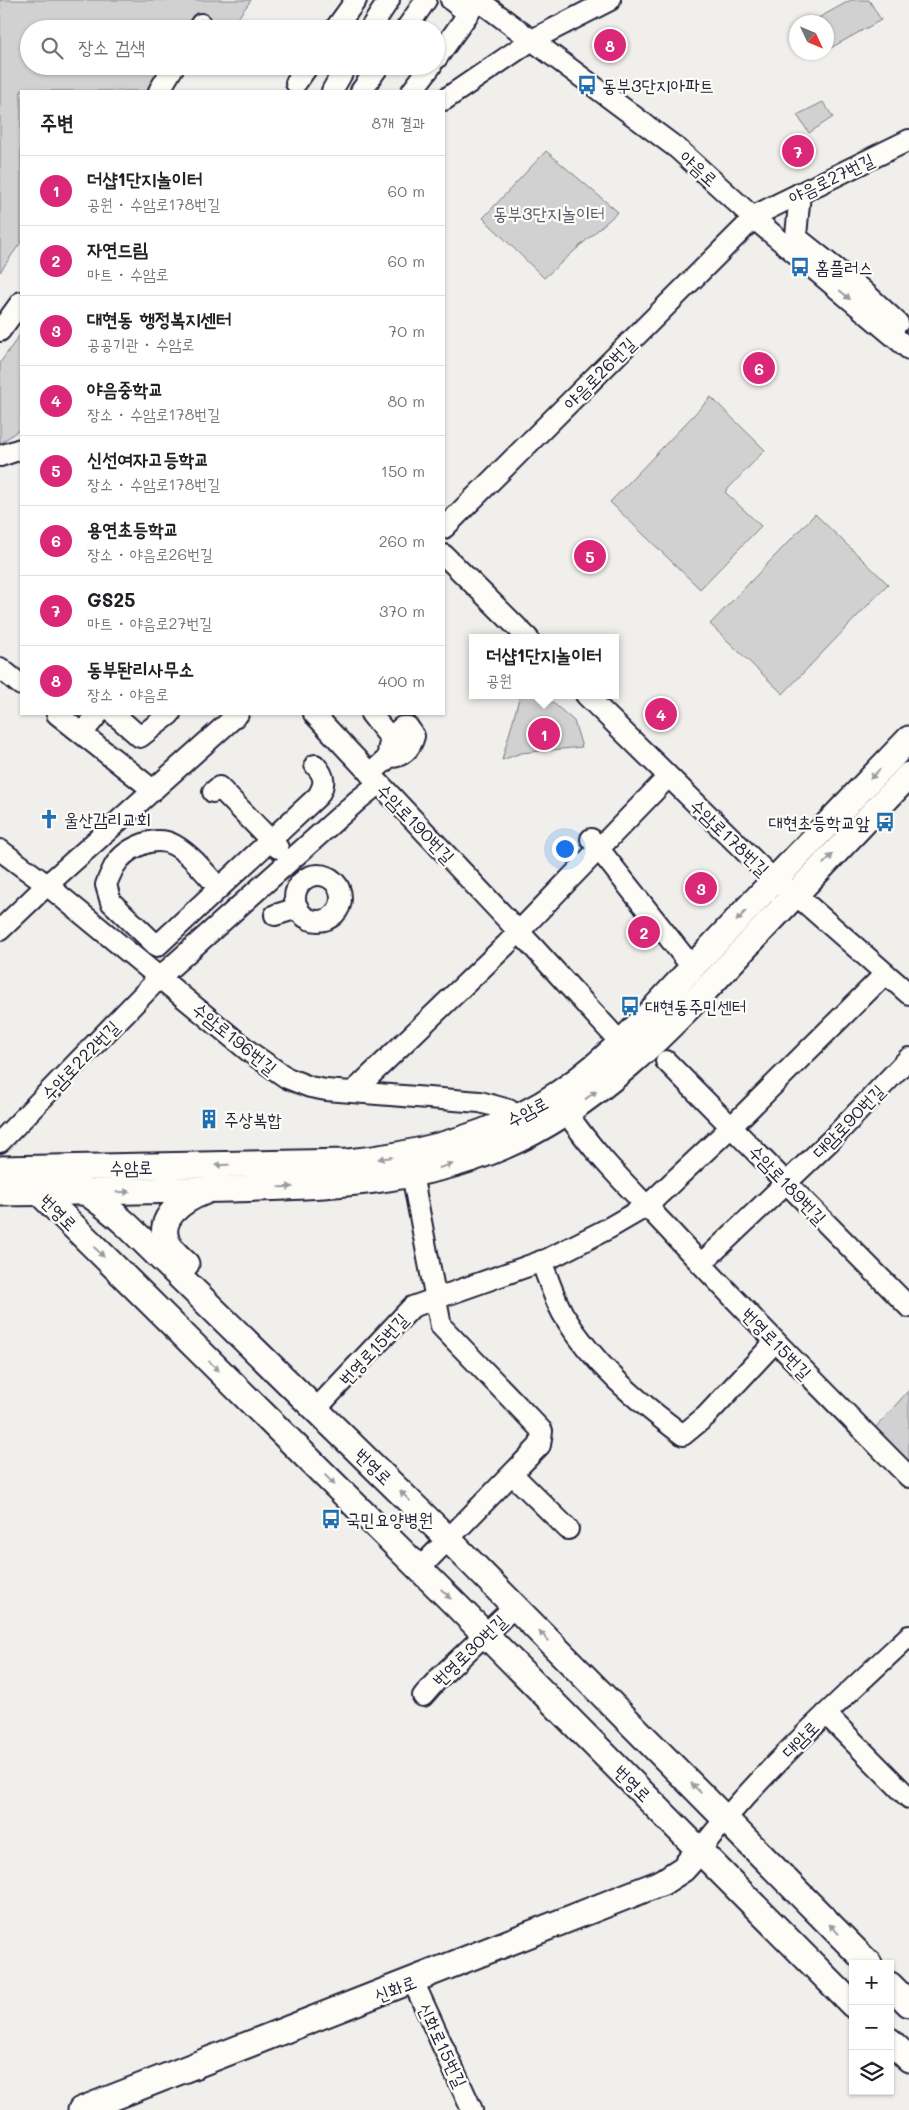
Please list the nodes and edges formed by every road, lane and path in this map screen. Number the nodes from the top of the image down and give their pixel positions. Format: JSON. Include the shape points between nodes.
{"nodes":[{"id":1,"x":356,"y":0,"type":"edge"},
{"id":2,"x":388,"y":0,"type":"edge"},
{"id":3,"x":426,"y":0,"type":"edge"},
{"id":4,"x":451,"y":0,"type":"edge"},
{"id":5,"x":610,"y":0,"type":"edge"},
{"id":6,"x":475,"y":4,"type":"edge"},
{"id":7,"x":342,"y":20,"type":"edge"},
{"id":8,"x":376,"y":20,"type":"edge"},
{"id":9,"x":412,"y":20,"type":"edge"},
{"id":10,"x":537,"y":38,"type":"junction"},
{"id":11,"x":445,"y":46,"type":"edge"},
{"id":12,"x":169,"y":75,"type":"edge"},
{"id":13,"x":302,"y":75,"type":"edge"},
{"id":14,"x":341,"y":75,"type":"edge"},
{"id":15,"x":373,"y":75,"type":"edge"},
{"id":16,"x":424,"y":75,"type":"edge"},
{"id":17,"x":296,"y":83,"type":"dead end"},
{"id":18,"x":160,"y":90,"type":"edge"},
{"id":19,"x":333,"y":90,"type":"edge"},
{"id":20,"x":362,"y":90,"type":"edge"},
{"id":21,"x":413,"y":90,"type":"edge"},
{"id":22,"x":445,"y":99,"type":"edge"},
{"id":23,"x":909,"y":140,"type":"edge"},
{"id":24,"x":800,"y":193,"type":"junction"},
{"id":25,"x":759,"y":214,"type":"junction"},
{"id":26,"x":796,"y":236,"type":"junction"},
{"id":27,"x":20,"y":303,"type":"edge"},
{"id":28,"x":0,"y":331,"type":"edge"},
{"id":29,"x":909,"y":332,"type":"edge"},
{"id":30,"x":909,"y":349,"type":"edge"},
{"id":31,"x":20,"y":449,"type":"edge"},
{"id":32,"x":0,"y":456,"type":"edge"},
{"id":33,"x":445,"y":527,"type":"edge"},
{"id":34,"x":445,"y":556,"type":"edge"},
{"id":35,"x":524,"y":634,"type":"edge"},
{"id":36,"x":0,"y":656,"type":"edge"},
{"id":37,"x":0,"y":668,"type":"edge"},
{"id":38,"x":20,"y":672,"type":"edge"},
{"id":39,"x":20,"y":684,"type":"edge"},
{"id":40,"x":590,"y":699,"type":"edge"},
{"id":41,"x":58,"y":715,"type":"edge"},
{"id":42,"x":115,"y":715,"type":"edge"},
{"id":43,"x":169,"y":715,"type":"edge"},
{"id":44,"x":237,"y":715,"type":"edge"},
{"id":45,"x":315,"y":715,"type":"edge"},
{"id":46,"x":372,"y":715,"type":"edge"},
{"id":47,"x":379,"y":715,"type":"edge"},
{"id":48,"x":86,"y":718,"type":"edge"},
{"id":49,"x":909,"y":739,"type":"edge"},
{"id":50,"x":394,"y":742,"type":"junction"},
{"id":51,"x":315,"y":766,"type":"dead end"},
{"id":52,"x":909,"y":775,"type":"edge"},
{"id":53,"x":668,"y":777,"type":"junction"},
{"id":54,"x":374,"y":779,"type":"junction"},
{"id":55,"x":157,"y":787,"type":"junction"},
{"id":56,"x":214,"y":792,"type":"dead end"},
{"id":57,"x":270,"y":839,"type":"junction"},
{"id":58,"x":596,"y":844,"type":"junction"},
{"id":59,"x":0,"y":850,"type":"edge"},
{"id":60,"x":290,"y":860,"type":"junction"},
{"id":61,"x":308,"y":877,"type":"junction"},
{"id":62,"x":774,"y":880,"type":"junction"},
{"id":63,"x":48,"y":885,"type":"junction"},
{"id":64,"x":219,"y":888,"type":"junction"},
{"id":65,"x":795,"y":894,"type":"junction"},
{"id":66,"x":298,"y":908,"type":"junction"},
{"id":67,"x":275,"y":914,"type":"dead end"},
{"id":68,"x":0,"y":930,"type":"edge"},
{"id":69,"x":520,"y":932,"type":"junction"},
{"id":70,"x":692,"y":967,"type":"junction"},
{"id":71,"x":885,"y":974,"type":"junction"},
{"id":72,"x":160,"y":977,"type":"junction"},
{"id":73,"x":909,"y":994,"type":"edge"},
{"id":74,"x":620,"y":1042,"type":"junction"},
{"id":75,"x":660,"y":1051,"type":"junction"},
{"id":76,"x":909,"y":1058,"type":"edge"},
{"id":77,"x":353,"y":1092,"type":"junction"},
{"id":78,"x":568,"y":1112,"type":"junction"},
{"id":79,"x":516,"y":1118,"type":"junction"},
{"id":80,"x":732,"y":1126,"type":"junction"},
{"id":81,"x":0,"y":1142,"type":"edge"},
{"id":82,"x":0,"y":1169,"type":"edge"},
{"id":83,"x":32,"y":1169,"type":"junction"},
{"id":84,"x":0,"y":1173,"type":"edge"},
{"id":85,"x":412,"y":1174,"type":"junction"},
{"id":86,"x":786,"y":1183,"type":"junction"},
{"id":87,"x":215,"y":1189,"type":"junction"},
{"id":88,"x":39,"y":1192,"type":"junction"},
{"id":89,"x":88,"y":1192,"type":"junction"},
{"id":90,"x":0,"y":1193,"type":"edge"},
{"id":91,"x":647,"y":1206,"type":"junction"},
{"id":92,"x":541,"y":1261,"type":"junction"},
{"id":93,"x":700,"y":1264,"type":"junction"},
{"id":94,"x":171,"y":1268,"type":"junction"},
{"id":95,"x":144,"y":1296,"type":"junction"},
{"id":96,"x":436,"y":1299,"type":"junction"},
{"id":97,"x":909,"y":1307,"type":"edge"},
{"id":98,"x":775,"y":1342,"type":"junction"},
{"id":99,"x":248,"y":1343,"type":"junction"},
{"id":100,"x":316,"y":1409,"type":"junction"},
{"id":101,"x":513,"y":1475,"type":"junction"},
{"id":102,"x":909,"y":1477,"type":"edge"},
{"id":103,"x":568,"y":1529,"type":"dead end"},
{"id":104,"x":448,"y":1539,"type":"junction"},
{"id":105,"x":420,"y":1568,"type":"junction"},
{"id":106,"x":515,"y":1606,"type":"junction"},
{"id":107,"x":485,"y":1634,"type":"junction"},
{"id":108,"x":909,"y":1636,"type":"edge"},
{"id":109,"x":580,"y":1672,"type":"junction"},
{"id":110,"x":423,"y":1696,"type":"dead end"},
{"id":111,"x":551,"y":1700,"type":"junction"},
{"id":112,"x":826,"y":1714,"type":"junction"},
{"id":113,"x":646,"y":1738,"type":"junction"},
{"id":114,"x":617,"y":1768,"type":"junction"},
{"id":115,"x":909,"y":1798,"type":"edge"},
{"id":116,"x":725,"y":1818,"type":"junction"},
{"id":117,"x":700,"y":1850,"type":"junction"},
{"id":118,"x":864,"y":1960,"type":"edge"},
{"id":119,"x":413,"y":1980,"type":"junction"},
{"id":120,"x":894,"y":1989,"type":"edge"},
{"id":121,"x":849,"y":2001,"type":"edge"},
{"id":122,"x":909,"y":2004,"type":"edge"},
{"id":123,"x":894,"y":2045,"type":"edge"},
{"id":124,"x":909,"y":2059,"type":"edge"},
{"id":125,"x":80,"y":2110,"type":"edge"},
{"id":126,"x":472,"y":2110,"type":"edge"}],
"edges":[{"from":1,"to":7,"type":"street"},
{"from":2,"to":8,"type":"street"},
{"from":3,"to":9,"type":"street"},
{"from":4,"to":6,"type":"street","name":"야음로"},
{"from":5,"to":10,"type":"street"},
{"from":6,"to":10,"type":"street","name":"야음로"},
{"from":6,"to":11,"type":"street"},
{"from":10,"to":22,"type":"street"},
{"from":10,"to":25,"type":"street","name":"야음로"},
{"from":10,"to":25,"type":"street","name":"야음로","via":[[687,143]]},
{"from":12,"to":18,"type":"street"},
{"from":13,"to":17,"type":"street"},
{"from":14,"to":19,"type":"street"},
{"from":15,"to":20,"type":"street"},
{"from":16,"to":21,"type":"street"},
{"from":23,"to":24,"type":"street","name":"야음로27번길"},
{"from":24,"to":25,"type":"street","name":"야음로27번길"},
{"from":24,"to":26,"type":"street"},
{"from":25,"to":26,"type":"street","name":"야음로"},
{"from":25,"to":30,"type":"street","name":"야음로","one_way":true},
{"from":25,"to":33,"type":"street","name":"야음로26번길"},
{"from":26,"to":29,"type":"street","name":"야음로"},
{"from":27,"to":28,"type":"street"},
{"from":31,"to":32,"type":"street"},
{"from":34,"to":35,"type":"street"},
{"from":36,"to":38,"type":"street"},
{"from":37,"to":39,"type":"street"},
{"from":40,"to":53,"type":"street","name":"수암로178번길"},
{"from":41,"to":55,"type":"street"},
{"from":42,"to":43,"type":"street","via":[[140,737]]},
{"from":44,"to":55,"type":"street"},
{"from":45,"to":54,"type":"street","name":"수암로190번길"},
{"from":46,"to":50,"type":"street"},
{"from":47,"to":50,"type":"street"},
{"from":48,"to":55,"type":"street"},
{"from":49,"to":62,"type":"main road","name":"수암로","one_way":true},
{"from":50,"to":54,"type":"street","name":"수암로222번길"},
{"from":51,"to":57,"type":"street","via":[[324,780],[324,787]]},
{"from":65,"to":52,"type":"main road","name":"수암로","one_way":true},
{"from":53,"to":58,"type":"street"},
{"from":53,"to":62,"type":"street","name":"수암로178번길"},
{"from":54,"to":60,"type":"street","name":"수암로222번길"},
{"from":54,"to":69,"type":"street","name":"수암로190번길"},
{"from":55,"to":63,"type":"street"},
{"from":56,"to":57,"type":"street","via":[[219,787]]},
{"from":57,"to":60,"type":"street"},
{"from":57,"to":64,"type":"street"},
{"from":58,"to":69,"type":"street"},
{"from":58,"to":70,"type":"street"},
{"from":59,"to":63,"type":"street","name":"수암로196번길"},
{"from":60,"to":61,"type":"street"},
{"from":60,"to":72,"type":"street","name":"수암로222번길"},
{"from":61,"to":66,"type":"street","via":[[298,887],[295,901]]},
{"from":61,"to":66,"type":"street","via":[[323,876],[336,884],[341,898],[339,905],[330,917],[316,920],[302,914]]},
{"from":62,"to":65,"type":"street","name":"수암로178번길"},
{"from":62,"to":70,"type":"main road","name":"수암로","one_way":true},
{"from":63,"to":68,"type":"street"},
{"from":63,"to":72,"type":"street","name":"수암로196번길"},
{"from":64,"to":64,"type":"street","via":[[157,946],[111,902],[106,885],[114,866],[132,850],[144,843],[160,840],[173,844],[188,856]]},
{"from":65,"to":71,"type":"street"},
{"from":65,"to":75,"type":"main road","name":"수암로"},
{"from":66,"to":67,"type":"street"},
{"from":69,"to":74,"type":"street","name":"수암로190번길"},
{"from":69,"to":77,"type":"street"},
{"from":70,"to":74,"type":"main road","name":"수암로"},
{"from":71,"to":73,"type":"street"},
{"from":71,"to":80,"type":"street","name":"번영로15번길"},
{"from":72,"to":77,"type":"street","name":"수암로196번길","via":[[251,1053],[287,1078],[326,1090]]},
{"from":72,"to":81,"type":"street","name":"수암로222번길"},
{"from":74,"to":75,"type":"street"},
{"from":74,"to":79,"type":"main road","name":"수암로","via":[[589,1072]]},
{"from":78,"to":75,"type":"main road","name":"수암로","one_way":true},
{"from":75,"to":80,"type":"street","name":"수암로189번길"},
{"from":76,"to":86,"type":"street","name":"대암로90번길"},
{"from":77,"to":79,"type":"street","name":"수암로196번길","via":[[480,1102],[509,1110]]},
{"from":85,"to":78,"type":"main road","name":"수암로","one_way":true,"via":[[501,1148]]},
{"from":78,"to":91,"type":"street","name":"번영로15번길","via":[[617,1177]]},
{"from":79,"to":83,"type":"main road","name":"수암로","one_way":true,"via":[[456,1142],[388,1158],[308,1163]]},
{"from":80,"to":86,"type":"street","name":"수암로189번길"},
{"from":80,"to":91,"type":"street","name":"번영로15번길"},
{"from":82,"to":83,"type":"main road","name":"수암로"},
{"from":83,"to":88,"type":"main road","name":"번영로","via":[[32,1179]]},
{"from":83,"to":89,"type":"main road","name":"번영로","via":[[66,1180]]},
{"from":84,"to":88,"type":"street"},
{"from":87,"to":85,"type":"main road","name":"수암로","one_way":true,"via":[[319,1186]]},
{"from":85,"to":96,"type":"street"},
{"from":86,"to":93,"type":"street","name":"대암로90번길"},
{"from":86,"to":97,"type":"street","name":"수암로189번길"},
{"from":89,"to":87,"type":"main road","name":"수암로","one_way":true},
{"from":87,"to":99,"type":"main road","via":[[193,1196],[178,1206],[168,1218],[166,1238]]},
{"from":88,"to":89,"type":"main road","name":"수암로"},
{"from":88,"to":90,"type":"main road","name":"수암로"},
{"from":88,"to":95,"type":"main road","name":"번영로","one_way":true},
{"from":89,"to":94,"type":"main road","name":"번영로"},
{"from":91,"to":92,"type":"street","name":"번영로15번길"},
{"from":91,"to":93,"type":"street","name":"번영로15번길"},
{"from":92,"to":96,"type":"street","name":"번영로15번길"},
{"from":92,"to":98,"type":"street","via":[[562,1312],[589,1352],[618,1384],[683,1435],[706,1416]]},
{"from":93,"to":98,"type":"street","name":"번영로15번길"},
{"from":94,"to":95,"type":"main road","via":[[154,1262],[141,1266],[137,1277]]},
{"from":94,"to":99,"type":"main road","name":"번영로"},
{"from":95,"to":105,"type":"main road","name":"번영로","one_way":true},
{"from":96,"to":100,"type":"street","name":"번영로15번길","via":[[412,1307]]},
{"from":96,"to":101,"type":"street","via":[[441,1326],[542,1431],[540,1446]]},
{"from":98,"to":102,"type":"street","name":"번영로15번길"},
{"from":99,"to":100,"type":"main road","name":"번영로"},
{"from":104,"to":100,"type":"main road","name":"번영로","one_way":true},
{"from":101,"to":103,"type":"street"},
{"from":101,"to":104,"type":"street"},
{"from":104,"to":105,"type":"street"},
{"from":104,"to":106,"type":"main road","name":"번영로"},
{"from":105,"to":107,"type":"main road","name":"번영로","one_way":true},
{"from":106,"to":107,"type":"street","name":"번영로30번길"},
{"from":109,"to":106,"type":"main road","name":"번영로","one_way":true},
{"from":107,"to":110,"type":"street","name":"번영로30번길"},
{"from":107,"to":111,"type":"main road","name":"번영로"},
{"from":108,"to":112,"type":"street","name":"대암로"},
{"from":109,"to":111,"type":"main road","via":[[566,1668],[553,1674],[548,1687]]},
{"from":109,"to":113,"type":"main road","name":"번영로"},
{"from":111,"to":114,"type":"main road","name":"번영로"},
{"from":112,"to":115,"type":"street"},
{"from":112,"to":116,"type":"street","name":"대암로"},
{"from":113,"to":114,"type":"main road","via":[[649,1751],[643,1766],[630,1771]]},
{"from":116,"to":113,"type":"main road","name":"번영로","one_way":true},
{"from":114,"to":117,"type":"main road","name":"번영로"},
{"from":116,"to":117,"type":"street","name":"대암로"},
{"from":118,"to":116,"type":"main road","name":"번영로","one_way":true},
{"from":117,"to":119,"type":"main road","name":"신화로","via":[[683,1869],[663,1882]]},
{"from":117,"to":121,"type":"main road","name":"번영로"},
{"from":119,"to":125,"type":"main road","name":"신화로"},
{"from":119,"to":126,"type":"street","name":"신화로15번길"},
{"from":120,"to":122,"type":"main road"},
{"from":123,"to":124,"type":"main road"}]}
